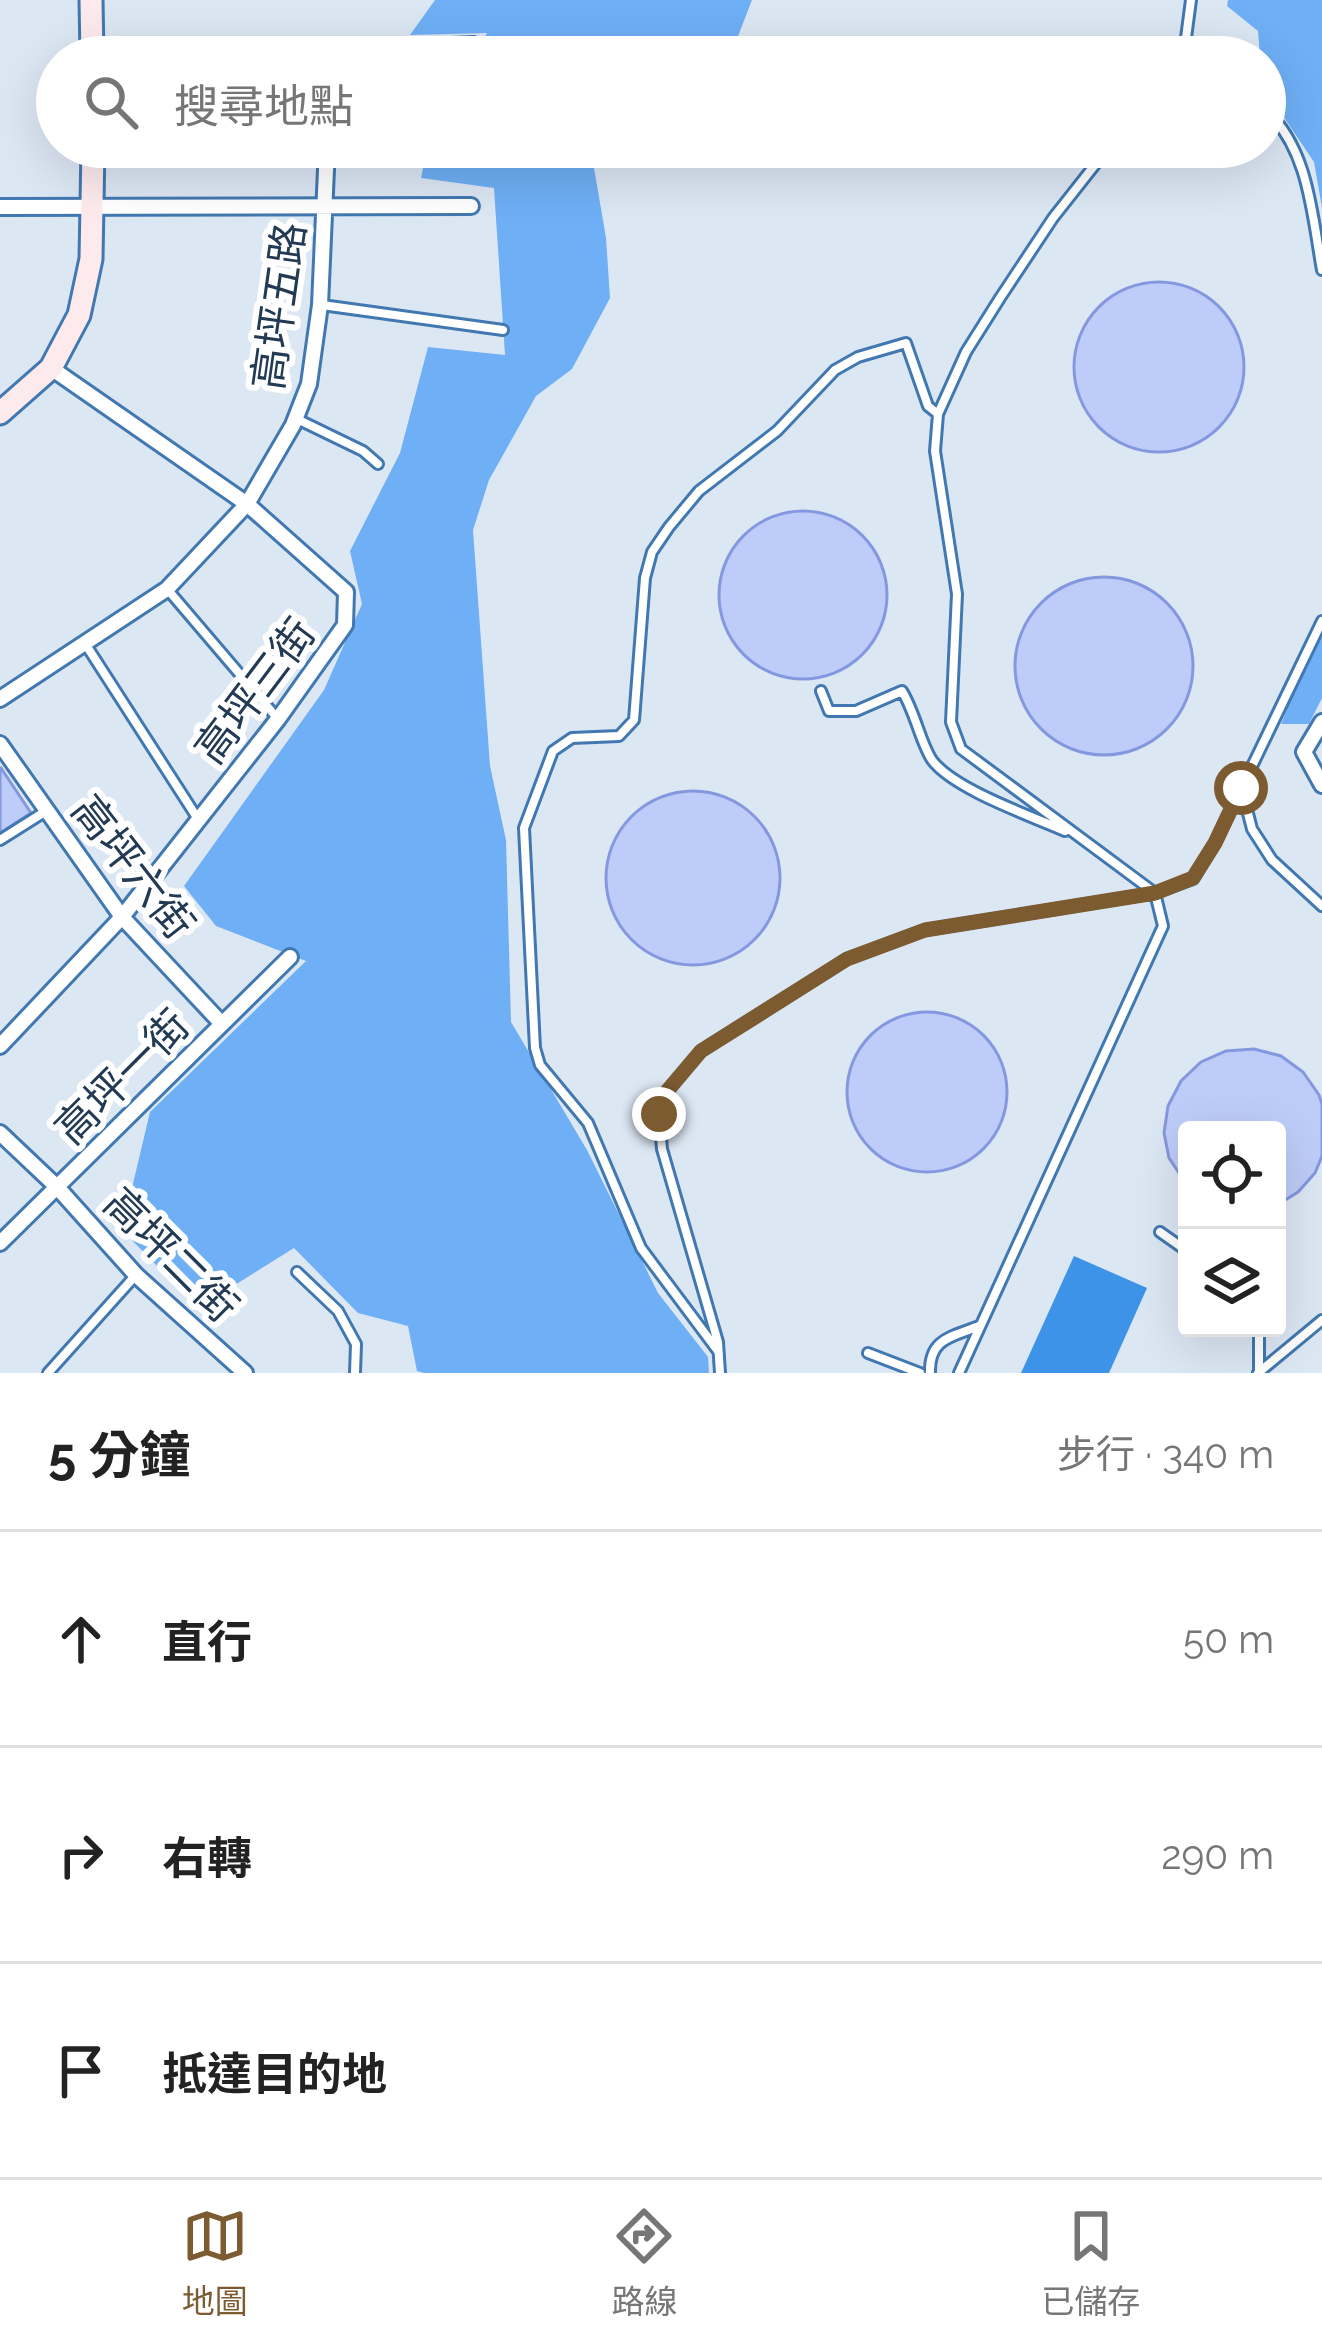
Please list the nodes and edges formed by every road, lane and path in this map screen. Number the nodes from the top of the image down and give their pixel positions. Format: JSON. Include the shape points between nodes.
{"nodes":[{"id":1,"x":91,"y":0,"type":"edge"},
{"id":2,"x":1191,"y":0,"type":"edge"},
{"id":3,"x":92,"y":36,"type":"edge"},
{"id":4,"x":1188,"y":36,"type":"edge"},
{"id":5,"x":1286,"y":135,"type":"edge"},
{"id":6,"x":93,"y":168,"type":"edge"},
{"id":7,"x":327,"y":168,"type":"edge"},
{"id":8,"x":1092,"y":168,"type":"edge"},
{"id":9,"x":326,"y":206,"type":"junction"},
{"id":10,"x":471,"y":206,"type":"dead end"},
{"id":11,"x":0,"y":207,"type":"edge"},
{"id":12,"x":94,"y":207,"type":"junction"},
{"id":13,"x":1322,"y":270,"type":"edge"},
{"id":14,"x":320,"y":305,"type":"junction"},
{"id":15,"x":502,"y":330,"type":"dead end"},
{"id":16,"x":51,"y":368,"type":"junction"},
{"id":17,"x":0,"y":413,"type":"edge"},
{"id":18,"x":938,"y":414,"type":"junction"},
{"id":19,"x":295,"y":419,"type":"junction"},
{"id":20,"x":378,"y":464,"type":"dead end"},
{"id":21,"x":248,"y":504,"type":"junction"},
{"id":22,"x":167,"y":589,"type":"junction"},
{"id":23,"x":1322,"y":621,"type":"edge"},
{"id":24,"x":86,"y":645,"type":"junction"},
{"id":25,"x":821,"y":691,"type":"dead end"},
{"id":26,"x":0,"y":699,"type":"edge"},
{"id":27,"x":278,"y":718,"type":"junction"},
{"id":28,"x":1322,"y":722,"type":"edge"},
{"id":29,"x":0,"y":744,"type":"edge"},
{"id":30,"x":1322,"y":785,"type":"edge"},
{"id":31,"x":1241,"y":788,"type":"junction"},
{"id":32,"x":46,"y":811,"type":"junction"},
{"id":33,"x":199,"y":820,"type":"junction"},
{"id":34,"x":1082,"y":839,"type":"junction"},
{"id":35,"x":0,"y":840,"type":"edge"},
{"id":36,"x":1155,"y":893,"type":"junction"},
{"id":37,"x":1322,"y":906,"type":"edge"},
{"id":38,"x":122,"y":917,"type":"junction"},
{"id":39,"x":290,"y":957,"type":"dead end"},
{"id":40,"x":222,"y":1024,"type":"junction"},
{"id":41,"x":0,"y":1046,"type":"edge"},
{"id":42,"x":0,"y":1132,"type":"edge"},
{"id":43,"x":57,"y":1187,"type":"junction"},
{"id":44,"x":1160,"y":1232,"type":"dead end"},
{"id":45,"x":0,"y":1243,"type":"edge"},
{"id":46,"x":1178,"y":1245,"type":"edge"},
{"id":47,"x":297,"y":1272,"type":"dead end"},
{"id":48,"x":136,"y":1275,"type":"junction"},
{"id":49,"x":1322,"y":1321,"type":"edge"},
{"id":50,"x":980,"y":1325,"type":"junction"},
{"id":51,"x":1258,"y":1337,"type":"edge"},
{"id":52,"x":719,"y":1352,"type":"junction"},
{"id":53,"x":868,"y":1353,"type":"dead end"},
{"id":54,"x":48,"y":1373,"type":"edge"},
{"id":55,"x":245,"y":1373,"type":"edge"},
{"id":56,"x":355,"y":1373,"type":"edge"},
{"id":57,"x":720,"y":1373,"type":"edge"},
{"id":58,"x":920,"y":1373,"type":"edge"},
{"id":59,"x":930,"y":1373,"type":"edge"},
{"id":60,"x":958,"y":1373,"type":"edge"},
{"id":61,"x":1258,"y":1373,"type":"edge"}],
"edges":[{"from":1,"to":3,"type":"street"},
{"from":2,"to":4,"type":"lane"},
{"from":5,"to":13,"type":"lane","via":[[1301,160]]},
{"from":6,"to":12,"type":"street"},
{"from":7,"to":9,"type":"street","name":"高坪五路"},
{"from":8,"to":18,"type":"lane","via":[[966,352]]},
{"from":9,"to":10,"type":"street"},
{"from":9,"to":12,"type":"street"},
{"from":9,"to":14,"type":"street","name":"高坪五路"},
{"from":11,"to":12,"type":"street"},
{"from":12,"to":16,"type":"street","via":[[80,315]]},
{"from":14,"to":15,"type":"lane"},
{"from":14,"to":19,"type":"street","name":"高坪五路","via":[[309,384]]},
{"from":16,"to":17,"type":"street"},
{"from":16,"to":21,"type":"street","name":"高坪三街"},
{"from":18,"to":34,"type":"lane","via":[[935,451],[956,594],[951,722],[961,748]]},
{"from":18,"to":52,"type":"lane","via":[[906,343],[858,357],[699,491],[652,551],[634,720],[619,736],[572,738],[553,751],[524,828],[540,1065],[588,1123],[641,1248]]},
{"from":19,"to":20,"type":"lane"},
{"from":19,"to":21,"type":"street","name":"高坪五路"},
{"from":21,"to":22,"type":"street","name":"高坪五路"},
{"from":21,"to":27,"type":"street","name":"高坪三街","via":[[346,592],[345,625]]},
{"from":22,"to":24,"type":"street","name":"高坪五路"},
{"from":22,"to":27,"type":"lane"},
{"from":23,"to":31,"type":"lane"},
{"from":24,"to":26,"type":"street","name":"高坪五路"},
{"from":24,"to":33,"type":"lane"},
{"from":25,"to":34,"type":"lane","via":[[830,711],[856,711],[902,691],[932,760],[960,784]]},
{"from":27,"to":33,"type":"street","name":"高坪三街"},
{"from":28,"to":30,"type":"street","via":[[1304,752]]},
{"from":29,"to":32,"type":"street","name":"高坪六街"},
{"from":31,"to":36,"type":"lane","via":[[1193,878]]},
{"from":31,"to":37,"type":"lane","via":[[1252,829],[1272,860]]},
{"from":32,"to":35,"type":"lane"},
{"from":32,"to":38,"type":"street","name":"高坪六街"},
{"from":33,"to":38,"type":"street","name":"高坪三街"},
{"from":34,"to":36,"type":"lane"},
{"from":36,"to":50,"type":"lane","via":[[1162,926]]},
{"from":36,"to":52,"type":"lane","via":[[925,930],[847,959],[701,1051],[659,1114]]},
{"from":38,"to":40,"type":"street","name":"高坪六街"},
{"from":38,"to":41,"type":"street","name":"高坪三街"},
{"from":39,"to":40,"type":"street","name":"高坪一街"},
{"from":40,"to":43,"type":"street","name":"高坪一街"},
{"from":42,"to":43,"type":"street","name":"高坪二街"},
{"from":43,"to":45,"type":"street","name":"高坪一街"},
{"from":43,"to":48,"type":"street","name":"高坪二街"},
{"from":44,"to":46,"type":"lane"},
{"from":47,"to":56,"type":"lane","via":[[338,1311],[356,1344]]},
{"from":48,"to":54,"type":"lane"},
{"from":48,"to":55,"type":"street","name":"高坪二街"},
{"from":49,"to":61,"type":"lane"},
{"from":50,"to":59,"type":"lane","via":[[939,1342]]},
{"from":50,"to":60,"type":"lane"},
{"from":51,"to":61,"type":"lane"},
{"from":52,"to":57,"type":"lane"},
{"from":53,"to":58,"type":"lane"}]}
